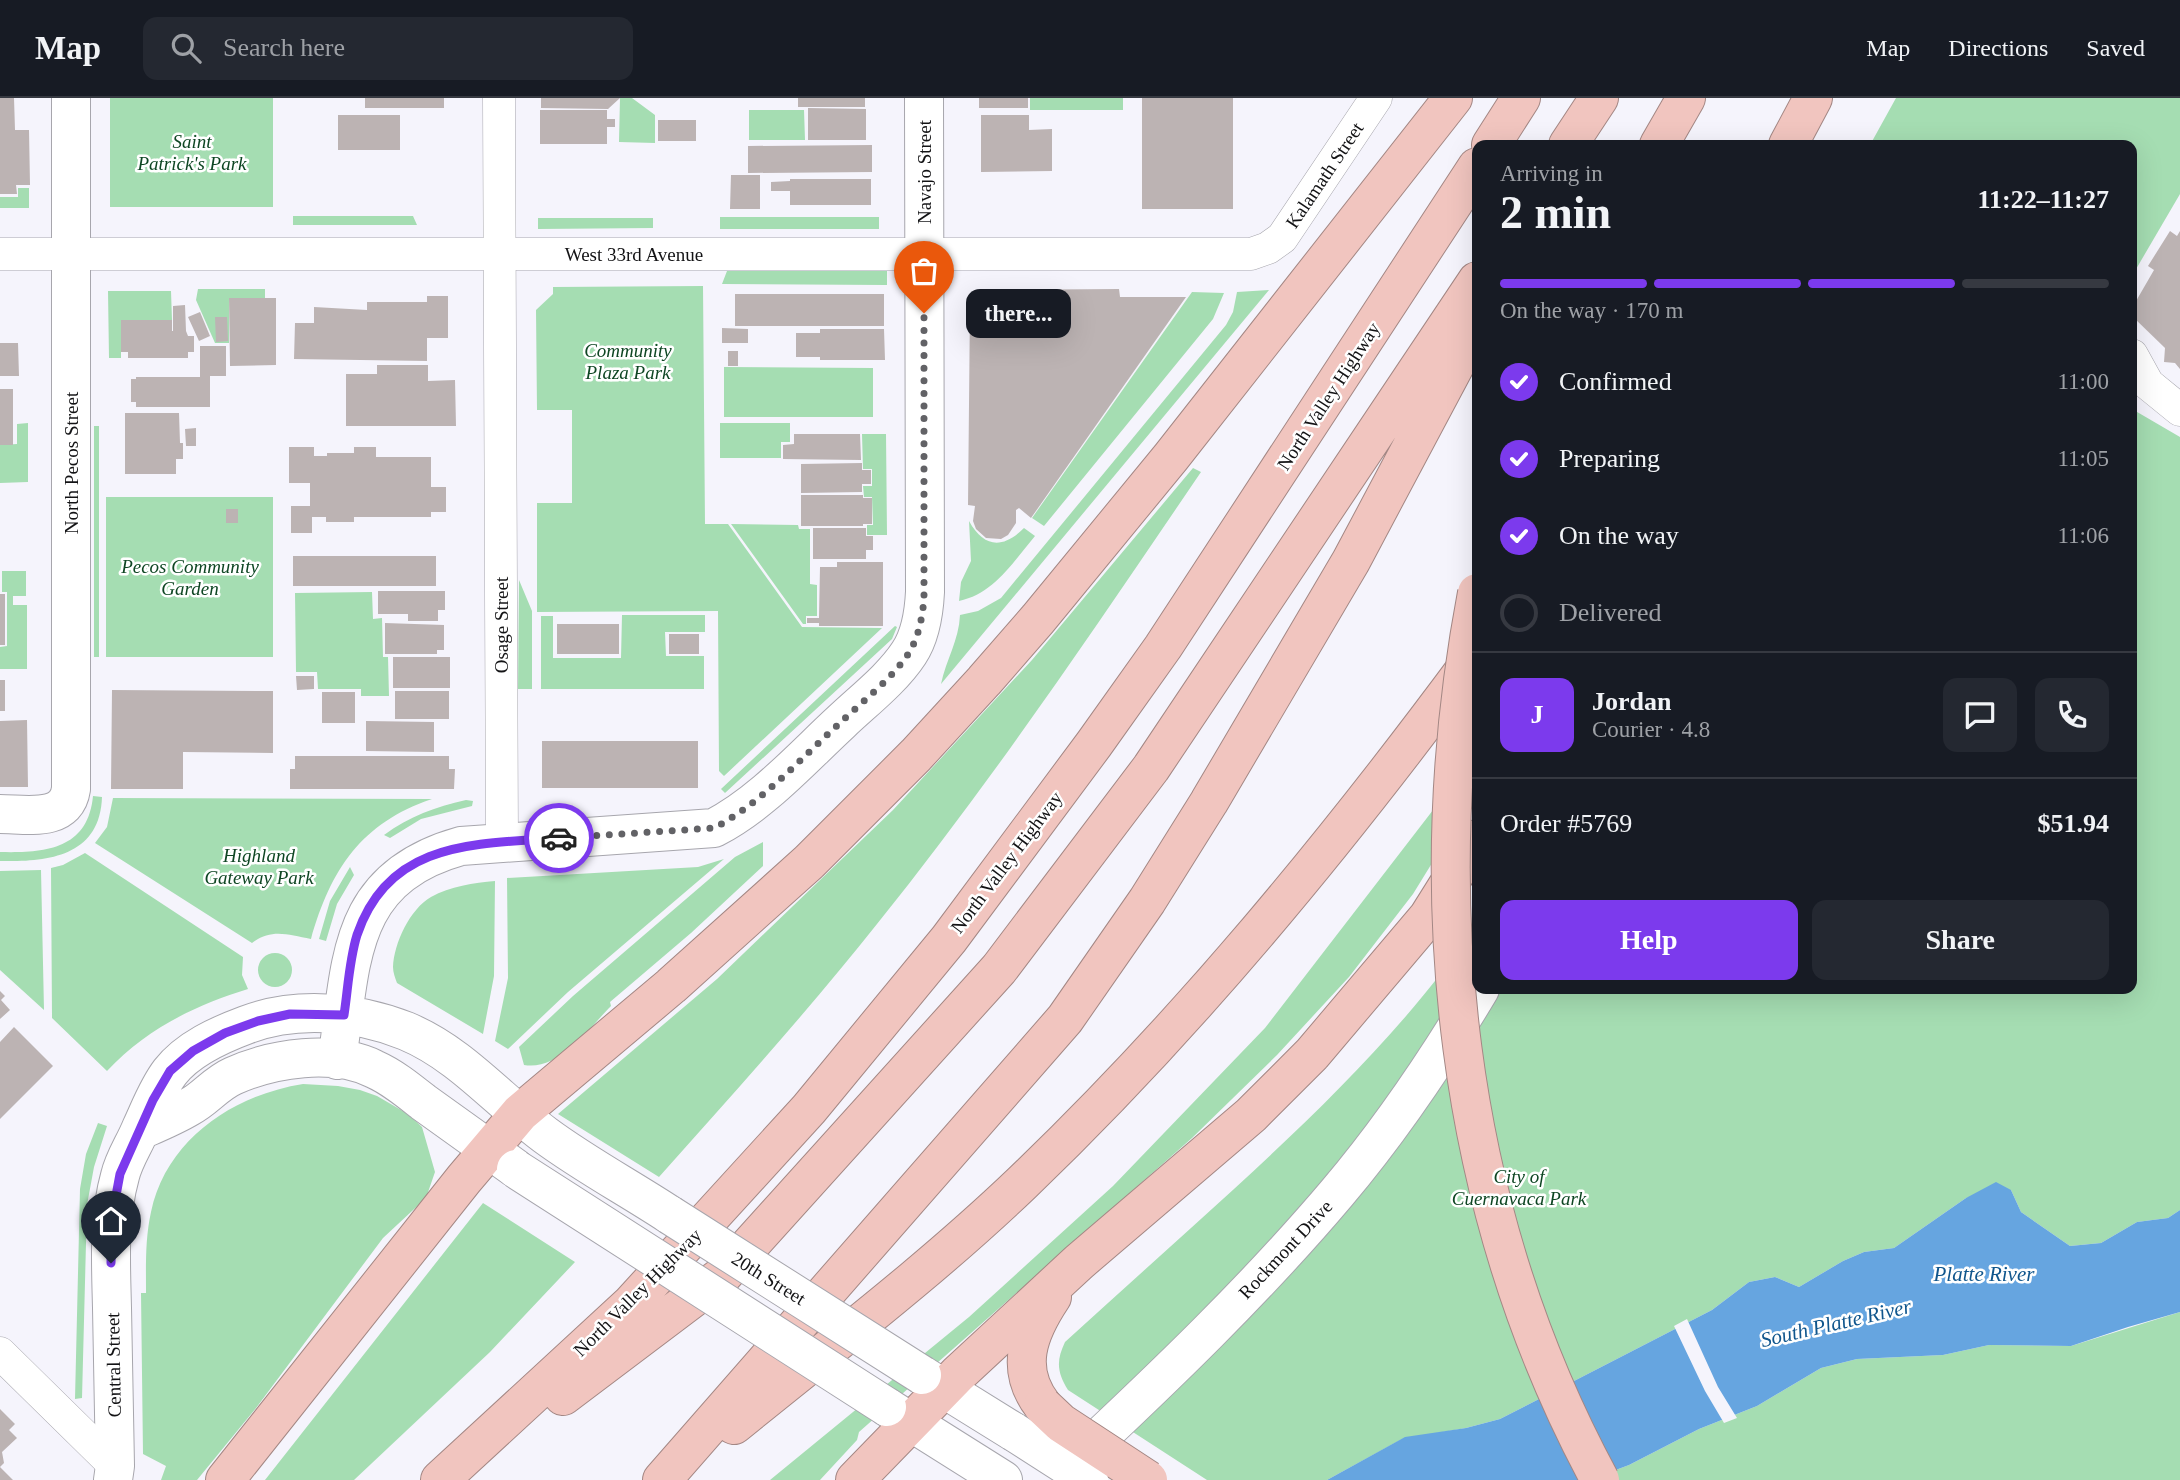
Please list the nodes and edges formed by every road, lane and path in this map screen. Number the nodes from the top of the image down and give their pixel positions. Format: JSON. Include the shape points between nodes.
{"nodes":[{"id":1,"x":71,"y":98,"type":"edge"},
{"id":2,"x":499,"y":98,"type":"edge"},
{"id":3,"x":924,"y":98,"type":"edge"},
{"id":4,"x":1376,"y":98,"type":"edge"},
{"id":5,"x":1452,"y":98,"type":"edge"},
{"id":6,"x":1521,"y":98,"type":"edge"},
{"id":7,"x":1686,"y":98,"type":"edge"},
{"id":8,"x":1813,"y":98,"type":"edge"},
{"id":9,"x":1821,"y":98,"type":"edge"},
{"id":10,"x":1358,"y":112,"type":"edge"},
{"id":11,"x":1494,"y":140,"type":"edge"},
{"id":12,"x":1662,"y":140,"type":"edge"},
{"id":13,"x":1791,"y":140,"type":"edge"},
{"id":14,"x":1802,"y":140,"type":"edge"},
{"id":15,"x":1472,"y":175,"type":"edge"},
{"id":16,"x":1268,"y":248,"type":"joint"},
{"id":17,"x":0,"y":254,"type":"edge"},
{"id":18,"x":71,"y":254,"type":"junction"},
{"id":19,"x":500,"y":254,"type":"junction"},
{"id":20,"x":924,"y":254,"type":"junction"},
{"id":21,"x":1472,"y":288,"type":"edge"},
{"id":22,"x":1472,"y":333,"type":"edge"},
{"id":23,"x":2137,"y":364,"type":"edge"},
{"id":24,"x":2180,"y":410,"type":"edge"},
{"id":25,"x":1472,"y":625,"type":"edge"},
{"id":26,"x":1472,"y":659,"type":"edge"},
{"id":27,"x":0,"y":814,"type":"edge"},
{"id":28,"x":502,"y":842,"type":"junction"},
{"id":29,"x":1472,"y":847,"type":"edge"},
{"id":30,"x":1477,"y":994,"type":"edge"},
{"id":31,"x":344,"y":1015,"type":"junction"},
{"id":32,"x":337,"y":1060,"type":"junction"},
{"id":33,"x":533,"y":1124,"type":"junction"},
{"id":34,"x":141,"y":1130,"type":"junction"},
{"id":35,"x":502,"y":1159,"type":"junction"},
{"id":36,"x":1079,"y":1262,"type":"junction"},
{"id":37,"x":0,"y":1353,"type":"edge"},
{"id":38,"x":932,"y":1382,"type":"junction"},
{"id":39,"x":899,"y":1415,"type":"junction"},
{"id":40,"x":990,"y":1472,"type":"edge"},
{"id":41,"x":114,"y":1473,"type":"edge"},
{"id":42,"x":225,"y":1480,"type":"edge"},
{"id":43,"x":440,"y":1480,"type":"edge"},
{"id":44,"x":453,"y":1480,"type":"edge"},
{"id":45,"x":662,"y":1480,"type":"edge"},
{"id":46,"x":668,"y":1480,"type":"edge"},
{"id":47,"x":855,"y":1480,"type":"edge"},
{"id":48,"x":1055,"y":1480,"type":"edge"},
{"id":49,"x":1089,"y":1480,"type":"edge"},
{"id":50,"x":1148,"y":1480,"type":"edge"},
{"id":51,"x":1600,"y":1480,"type":"edge"}],
"edges":[{"from":1,"to":18,"type":"street","name":"North Pecos Street"},
{"from":2,"to":19,"type":"street","name":"Osage Street"},
{"from":3,"to":20,"type":"street","name":"Navajo Street"},
{"from":4,"to":10,"type":"street","name":"Kalamath Street"},
{"from":5,"to":33,"type":"highway","via":[[1038,620],[925,746]]},
{"from":6,"to":11,"type":"highway"},
{"from":7,"to":12,"type":"highway"},
{"from":8,"to":13,"type":"highway"},
{"from":9,"to":14,"type":"highway"},
{"from":10,"to":16,"type":"street","name":"Kalamath Street","via":[[1282,237]]},
{"from":15,"to":43,"type":"highway","name":"North Valley Highway","via":[[1163,647],[949,939],[809,1110],[640,1294]]},
{"from":16,"to":20,"type":"street","name":"West 33rd Avenue","via":[[1251,254]]},
{"from":17,"to":18,"type":"street","name":"West 33rd Avenue"},
{"from":18,"to":19,"type":"street","name":"West 33rd Avenue"},
{"from":18,"to":27,"type":"street","name":"North Pecos Street","via":[[71,789],[65,804],[55,812]]},
{"from":19,"to":20,"type":"street","name":"West 33rd Avenue"},
{"from":19,"to":28,"type":"street","name":"Osage Street"},
{"from":20,"to":28,"type":"street","name":"Navajo Street","via":[[925,592],[909,654],[755,801],[714,828]]},
{"from":21,"to":44,"type":"highway","via":[[1151,768],[999,969],[723,1276]]},
{"from":22,"to":45,"type":"highway","via":[[1351,561],[1203,812],[1065,1019]]},
{"from":23,"to":24,"type":"street","via":[[2148,384]]},
{"from":25,"to":51,"type":"highway","bridge":true,"via":[[1461,694],[1451,850],[1452,934],[1463,1059],[1482,1165],[1512,1275],[1563,1405]]},
{"from":26,"to":46,"type":"highway","via":[[1287,897],[1125,1079],[1021,1184],[928,1267]]},
{"from":28,"to":31,"type":"street","via":[[437,852],[399,874],[382,891],[358,934]]},
{"from":29,"to":36,"type":"highway","via":[[1428,917],[1312,1054],[1251,1115]]},
{"from":30,"to":48,"type":"street","name":"Rockmont Drive","via":[[1417,1087],[1338,1192],[1170,1371]]},
{"from":31,"to":32,"type":"street"},
{"from":31,"to":33,"type":"street","name":"20th Street","via":[[379,1021],[418,1038],[474,1073]]},
{"from":31,"to":34,"type":"street","name":"Central Street","via":[[290,1014],[258,1021],[193,1051],[170,1071]]},
{"from":32,"to":34,"type":"street","via":[[259,1066],[231,1077],[192,1106]]},
{"from":32,"to":35,"type":"street","via":[[361,1063],[388,1076]]},
{"from":33,"to":35,"type":"highway"},
{"from":33,"to":38,"type":"street","name":"20th Street","bridge":true},
{"from":34,"to":41,"type":"street","name":"Central Street","via":[[120,1174],[112,1217]]},
{"from":35,"to":39,"type":"street","bridge":true},
{"from":35,"to":42,"type":"highway"},
{"from":36,"to":38,"type":"highway"},
{"from":36,"to":50,"type":"highway","bridge":true,"via":[[1042,1311],[1031,1336],[1029,1384],[1061,1423]]},
{"from":37,"to":41,"type":"street"},
{"from":38,"to":39,"type":"highway"},
{"from":38,"to":49,"type":"street","name":"20th Street","bridge":true},
{"from":39,"to":40,"type":"street"},
{"from":39,"to":47,"type":"highway"}]}
